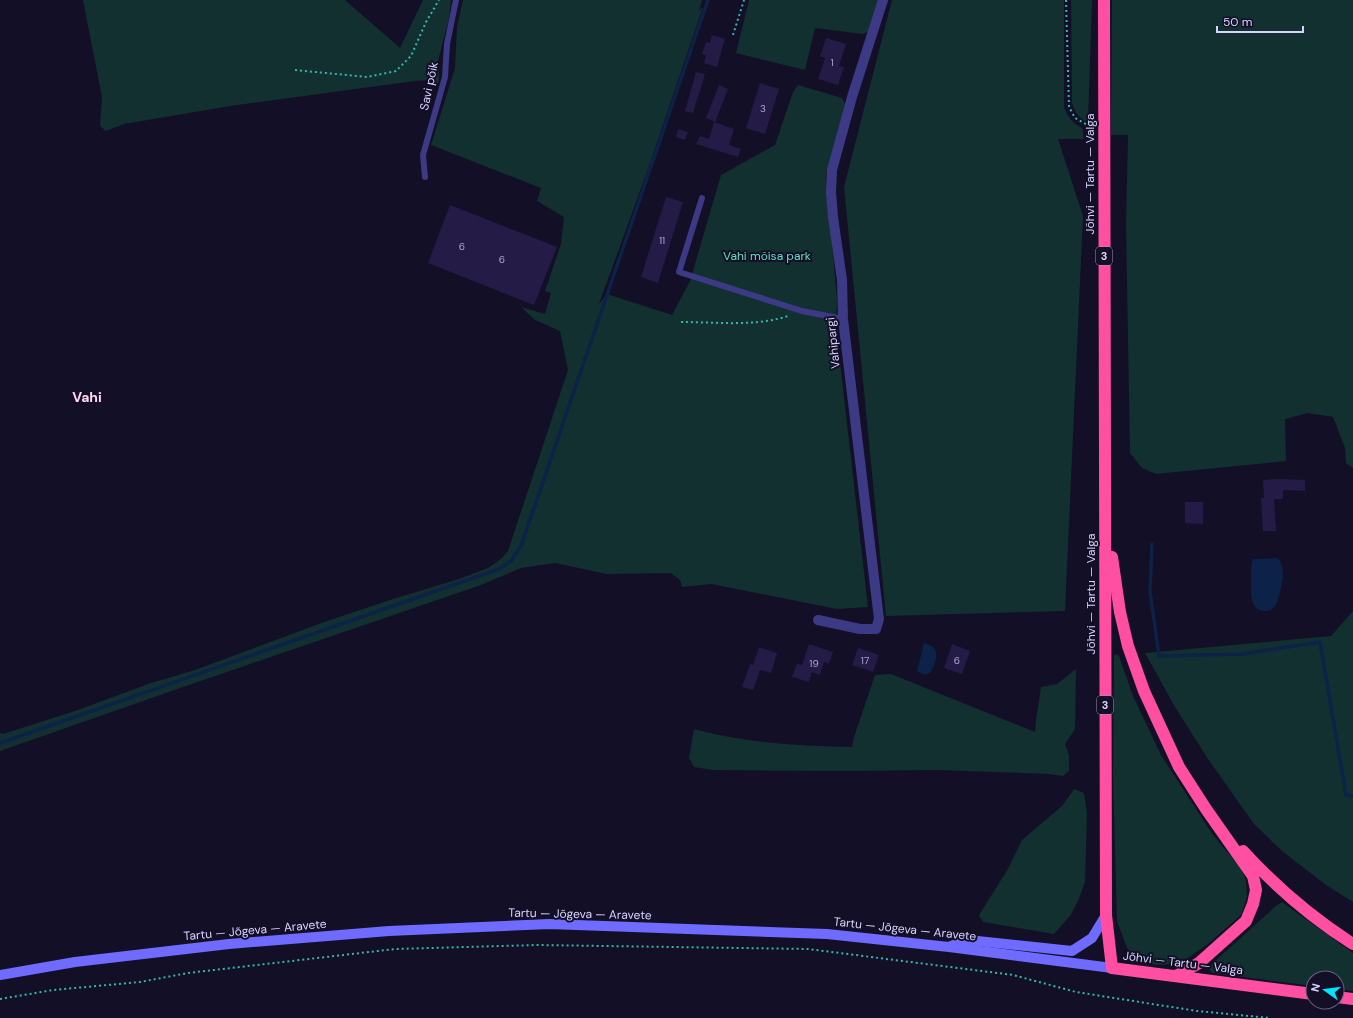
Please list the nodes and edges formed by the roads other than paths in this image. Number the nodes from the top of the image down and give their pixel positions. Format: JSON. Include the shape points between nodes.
{"nodes":[{"id":1,"x":456,"y":0,"type":"edge"},
{"id":2,"x":883,"y":0,"type":"edge"},
{"id":3,"x":1100,"y":0,"type":"edge"},
{"id":4,"x":1104,"y":0,"type":"edge"},
{"id":5,"x":1103,"y":18,"type":"junction"},
{"id":6,"x":424,"y":177,"type":"dead end"},
{"id":7,"x":702,"y":198,"type":"dead end"},
{"id":8,"x":843,"y":319,"type":"junction"},
{"id":9,"x":1105,"y":494,"type":"junction"},
{"id":10,"x":818,"y":620,"type":"dead end"},
{"id":11,"x":1206,"y":809,"type":"junction"},
{"id":12,"x":1106,"y":915,"type":"junction"},
{"id":13,"x":1353,"y":944,"type":"edge"},
{"id":14,"x":949,"y":947,"type":"junction"},
{"id":15,"x":1112,"y":968,"type":"junction"},
{"id":16,"x":0,"y":975,"type":"edge"},
{"id":17,"x":1176,"y":976,"type":"junction"},
{"id":18,"x":1305,"y":993,"type":"edge"}],
"edges":[{"from":1,"to":6,"type":"lane","name":"Savi põik","via":[[447,44],[445,77],[423,155]]},
{"from":2,"to":8,"type":"street","name":"Vahipargi","via":[[852,96],[832,170],[831,192],[842,280]]},
{"from":3,"to":5,"type":"highway","name":"Jõhvi — Tartu — Valga","number":"3"},
{"from":4,"to":5,"type":"highway","name":"Jõhvi — Tartu — Valga","number":"3"},
{"from":5,"to":9,"type":"highway","name":"Jõhvi — Tartu — Valga","number":"3"},
{"from":7,"to":8,"type":"lane","via":[[679,272],[802,311]]},
{"from":8,"to":10,"type":"street","name":"Vahipargi","via":[[879,619],[876,629],[860,629]]},
{"from":9,"to":11,"type":"highway","via":[[1113,570],[1128,646],[1144,691],[1179,767]]},
{"from":9,"to":12,"type":"highway","name":"Jõhvi — Tartu — Valga","number":"3"},
{"from":11,"to":13,"type":"highway","via":[[1249,858],[1286,894]]},
{"from":11,"to":17,"type":"highway","via":[[1253,876],[1256,890],[1246,920],[1199,963]]},
{"from":12,"to":14,"type":"main road","via":[[1092,938],[1072,951],[968,940]]},
{"from":12,"to":15,"type":"highway","name":"Jõhvi — Tartu — Valga","number":"3"},
{"from":14,"to":15,"type":"main road","name":"Tartu — Jõgeva — Aravete"},
{"from":14,"to":16,"type":"main road","name":"Tartu — Jõgeva — Aravete","via":[[809,932],[548,924],[389,930],[229,944],[75,962]]},
{"from":15,"to":17,"type":"highway","name":"Jõhvi — Tartu — Valga"},
{"from":17,"to":18,"type":"highway","name":"Jõhvi — Tartu — Valga"}]}
